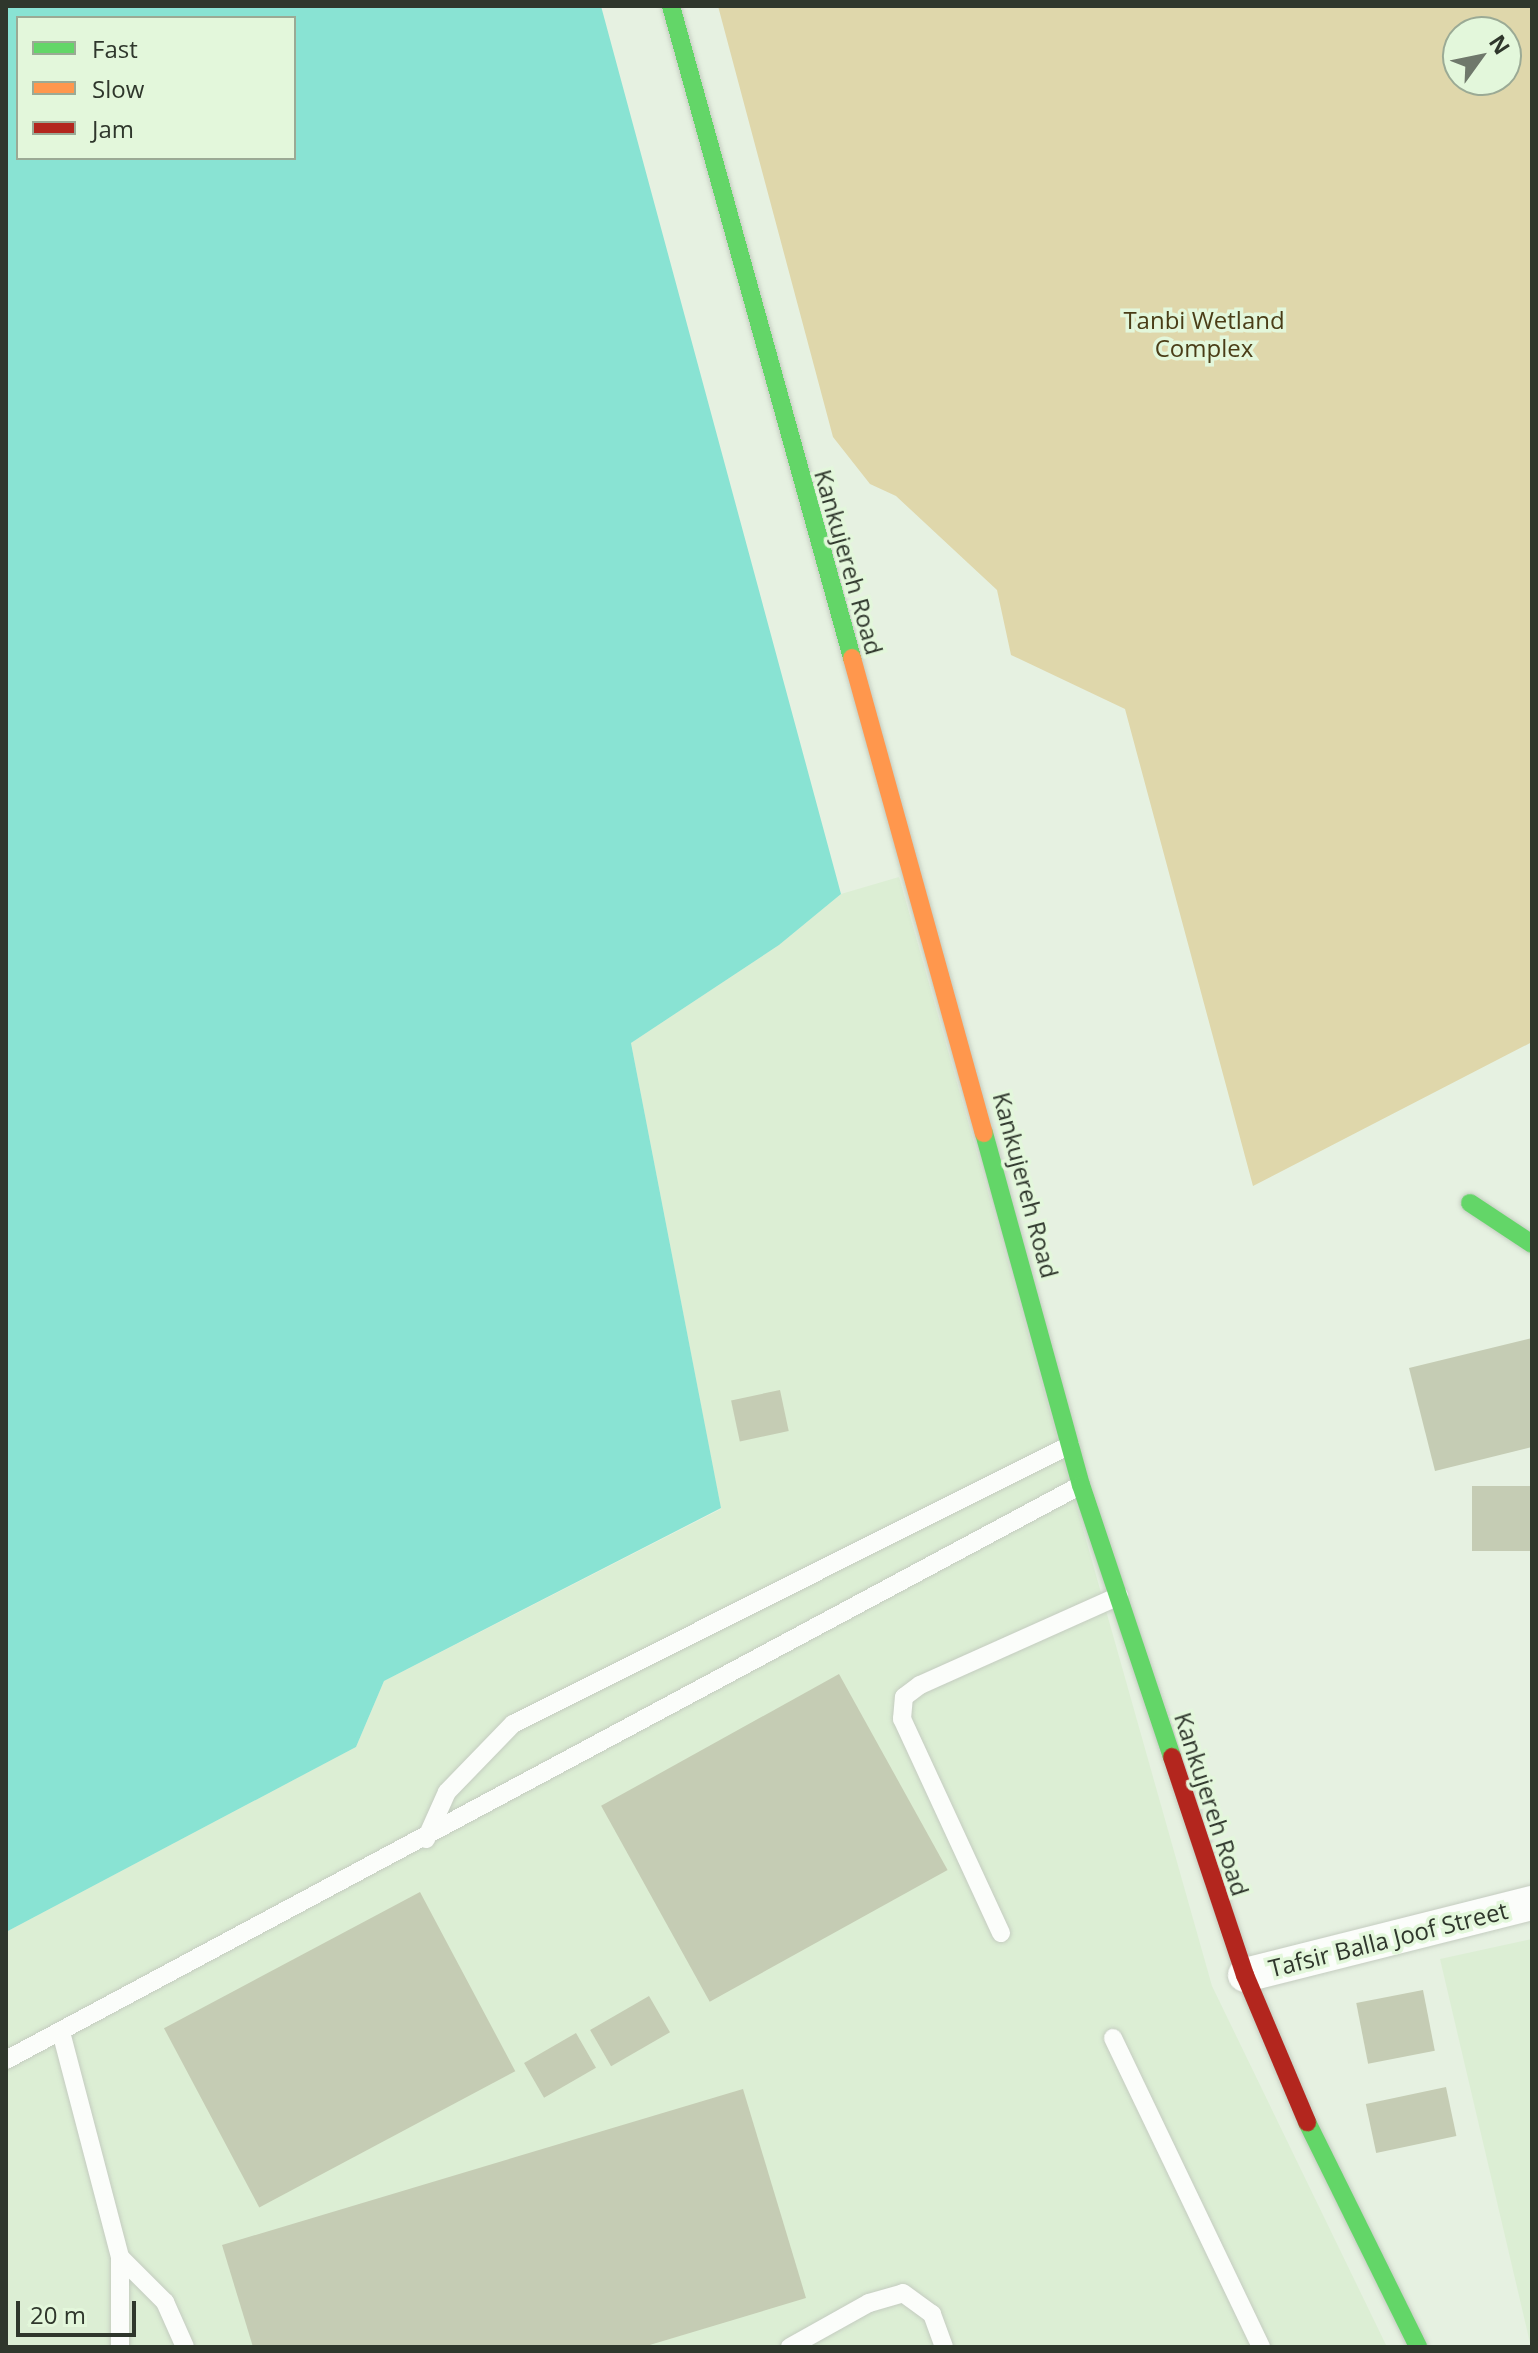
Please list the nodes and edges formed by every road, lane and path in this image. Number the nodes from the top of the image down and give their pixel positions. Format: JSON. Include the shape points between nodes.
{"nodes":[{"id":1,"x":671,"y":6,"type":"edge"},
{"id":2,"x":1470,"y":1203,"type":"dead end"},
{"id":3,"x":1532,"y":1244,"type":"edge"},
{"id":4,"x":1072,"y":1444,"type":"junction"},
{"id":5,"x":1081,"y":1485,"type":"junction"},
{"id":6,"x":1119,"y":1596,"type":"junction"},
{"id":7,"x":426,"y":1839,"type":"junction"},
{"id":8,"x":1532,"y":1903,"type":"edge"},
{"id":9,"x":1001,"y":1933,"type":"dead end"},
{"id":10,"x":1245,"y":1975,"type":"junction"},
{"id":11,"x":61,"y":2032,"type":"junction"},
{"id":12,"x":1113,"y":2038,"type":"dead end"},
{"id":13,"x":6,"y":2060,"type":"edge"},
{"id":14,"x":120,"y":2257,"type":"junction"},
{"id":15,"x":120,"y":2347,"type":"edge"},
{"id":16,"x":185,"y":2347,"type":"edge"},
{"id":17,"x":790,"y":2347,"type":"edge"},
{"id":18,"x":944,"y":2347,"type":"edge"},
{"id":19,"x":1261,"y":2347,"type":"edge"},
{"id":20,"x":1418,"y":2347,"type":"edge"}],
"edges":[{"from":1,"to":4,"type":"street","name":"Kankujereh Road"},
{"from":2,"to":3,"type":"street"},
{"from":4,"to":5,"type":"street","name":"Kankujereh Road"},
{"from":4,"to":7,"type":"lane","via":[[513,1724],[447,1792]]},
{"from":5,"to":6,"type":"street","name":"Kankujereh Road"},
{"from":5,"to":7,"type":"lane"},
{"from":6,"to":9,"type":"lane","via":[[920,1685],[904,1697],[902,1719]]},
{"from":6,"to":10,"type":"street","name":"Kankujereh Road"},
{"from":7,"to":11,"type":"lane"},
{"from":8,"to":10,"type":"street","name":"Tafsir Balla Joof Street"},
{"from":10,"to":20,"type":"street","name":"Kankujereh Road","via":[[1287,2082]]},
{"from":11,"to":13,"type":"lane"},
{"from":11,"to":14,"type":"lane"},
{"from":12,"to":19,"type":"lane"},
{"from":14,"to":15,"type":"lane"},
{"from":14,"to":16,"type":"lane","via":[[165,2302]]},
{"from":17,"to":18,"type":"lane","via":[[869,2303],[903,2293],[932,2314]]}]}
